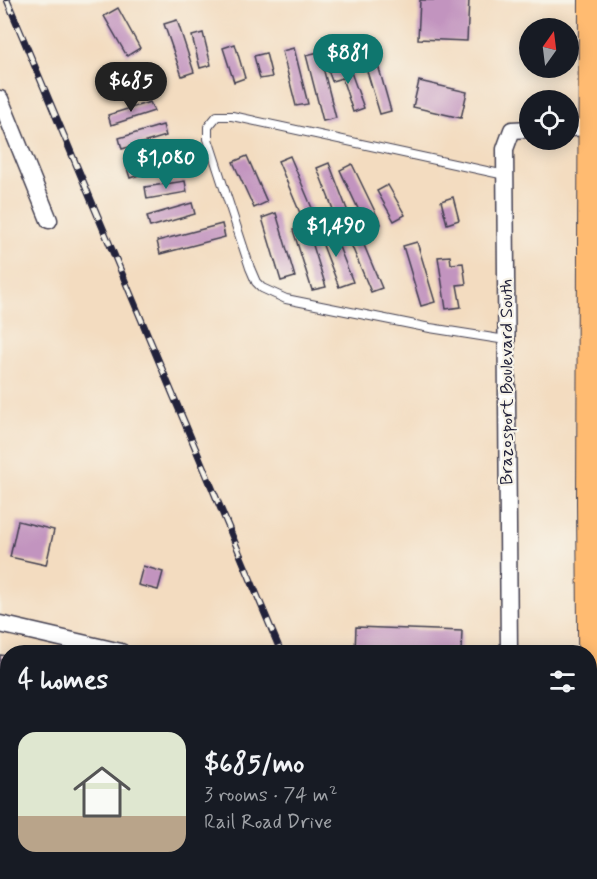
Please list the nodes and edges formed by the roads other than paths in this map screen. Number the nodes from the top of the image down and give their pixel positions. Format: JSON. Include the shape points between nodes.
{"nodes":[{"id":1,"x":592,"y":0,"type":"edge"},
{"id":2,"x":0,"y":99,"type":"edge"},
{"id":3,"x":580,"y":127,"type":"edge"},
{"id":4,"x":519,"y":130,"type":"edge"},
{"id":5,"x":505,"y":175,"type":"junction"},
{"id":6,"x":49,"y":220,"type":"dead end"},
{"id":7,"x":506,"y":340,"type":"junction"},
{"id":8,"x":0,"y":624,"type":"edge"},
{"id":9,"x":91,"y":645,"type":"edge"},
{"id":10,"x":508,"y":645,"type":"edge"},
{"id":11,"x":591,"y":645,"type":"edge"}],
"edges":[{"from":1,"to":3,"type":"main road"},
{"from":2,"to":6,"type":"street"},
{"from":3,"to":11,"type":"main road"},
{"from":4,"to":5,"type":"street","name":"Brazosport Boulevard South","via":[[513,130],[505,149]]},
{"from":5,"to":7,"type":"street","name":"Brazosport Boulevard South"},
{"from":5,"to":7,"type":"lane","via":[[232,116],[217,116],[208,127],[208,139],[250,268],[262,288],[286,299]]},
{"from":7,"to":10,"type":"street","name":"Brazosport Boulevard South"},
{"from":8,"to":9,"type":"street"}]}
